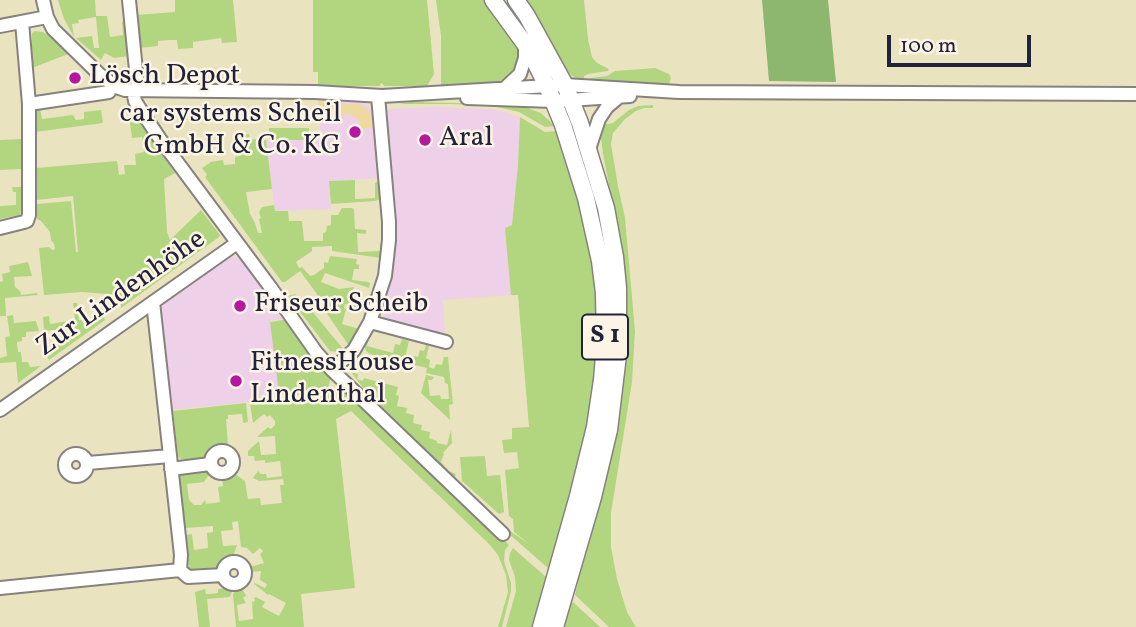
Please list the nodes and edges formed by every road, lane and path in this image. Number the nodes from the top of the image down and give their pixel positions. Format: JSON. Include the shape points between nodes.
{"nodes":[{"id":1,"x":43,"y":0,"type":"edge"},
{"id":2,"x":129,"y":0,"type":"edge"},
{"id":3,"x":493,"y":0,"type":"edge"},
{"id":4,"x":516,"y":0,"type":"edge"},
{"id":5,"x":47,"y":17,"type":"junction"},
{"id":6,"x":22,"y":22,"type":"junction"},
{"id":7,"x":0,"y":26,"type":"edge"},
{"id":8,"x":525,"y":44,"type":"junction"},
{"id":9,"x":505,"y":88,"type":"junction"},
{"id":10,"x":136,"y":90,"type":"junction"},
{"id":11,"x":109,"y":92,"type":"dead end"},
{"id":12,"x":568,"y":92,"type":"junction"},
{"id":13,"x":679,"y":92,"type":"junction"},
{"id":14,"x":550,"y":93,"type":"junction"},
{"id":15,"x":1136,"y":94,"type":"edge"},
{"id":16,"x":383,"y":96,"type":"junction"},
{"id":17,"x":620,"y":97,"type":"junction"},
{"id":18,"x":29,"y":104,"type":"junction"},
{"id":19,"x":589,"y":150,"type":"junction"},
{"id":20,"x":0,"y":228,"type":"edge"},
{"id":21,"x":237,"y":243,"type":"junction"},
{"id":22,"x":153,"y":302,"type":"junction"},
{"id":23,"x":370,"y":321,"type":"junction"},
{"id":24,"x":446,"y":342,"type":"dead end"},
{"id":25,"x":332,"y":370,"type":"junction"},
{"id":26,"x":0,"y":410,"type":"edge"},
{"id":27,"x":170,"y":462,"type":"junction"},
{"id":28,"x":88,"y":464,"type":"dead end"},
{"id":29,"x":210,"y":464,"type":"dead end"},
{"id":30,"x":503,"y":534,"type":"dead end"},
{"id":31,"x":180,"y":570,"type":"junction"},
{"id":32,"x":223,"y":575,"type":"dead end"},
{"id":33,"x":560,"y":586,"type":"junction"},
{"id":34,"x":0,"y":588,"type":"edge"},
{"id":35,"x":541,"y":627,"type":"edge"},
{"id":36,"x":555,"y":627,"type":"edge"}],
"edges":[{"from":1,"to":5,"type":"street"},
{"from":2,"to":10,"type":"street"},
{"from":3,"to":8,"type":"main road","number":"S 1"},
{"from":4,"to":12,"type":"main road","number":"S 1"},
{"from":5,"to":6,"type":"street"},
{"from":5,"to":10,"type":"street","via":[[52,29],[99,74],[116,87]]},
{"from":6,"to":7,"type":"street"},
{"from":6,"to":18,"type":"street"},
{"from":8,"to":9,"type":"street","via":[[520,74]]},
{"from":8,"to":14,"type":"main road","number":"S 1"},
{"from":9,"to":14,"type":"street"},
{"from":9,"to":16,"type":"street"},
{"from":10,"to":16,"type":"street"},
{"from":10,"to":21,"type":"street","via":[[140,110]]},
{"from":11,"to":18,"type":"street"},
{"from":12,"to":13,"type":"street"},
{"from":12,"to":14,"type":"street"},
{"from":12,"to":17,"type":"street"},
{"from":12,"to":19,"type":"main road","number":"S 1"},
{"from":13,"to":15,"type":"street"},
{"from":13,"to":17,"type":"street"},
{"from":14,"to":16,"type":"street","via":[[475,98]]},
{"from":14,"to":33,"type":"main road","number":"S 1","via":[[586,198],[600,261],[605,313],[596,427]]},
{"from":16,"to":23,"type":"street","via":[[389,240],[385,276]]},
{"from":17,"to":19,"type":"street","via":[[599,118]]},
{"from":18,"to":20,"type":"street","via":[[29,215],[27,221]]},
{"from":19,"to":33,"type":"main road","number":"S 1","via":[[615,257],[618,355],[607,441]]},
{"from":21,"to":22,"type":"street","name":"Zur Lindenhöhe"},
{"from":21,"to":25,"type":"street"},
{"from":22,"to":26,"type":"street","name":"Zur Lindenhöhe"},
{"from":22,"to":27,"type":"street"},
{"from":23,"to":24,"type":"street"},
{"from":23,"to":25,"type":"street","via":[[354,350]]},
{"from":25,"to":30,"type":"street"},
{"from":27,"to":28,"type":"street"},
{"from":27,"to":29,"type":"street"},
{"from":27,"to":31,"type":"street"},
{"from":31,"to":32,"type":"street","via":[[188,577]]},
{"from":31,"to":34,"type":"street"},
{"from":33,"to":35,"type":"main road","number":"S 1"},
{"from":33,"to":36,"type":"main road","number":"S 1"}]}
